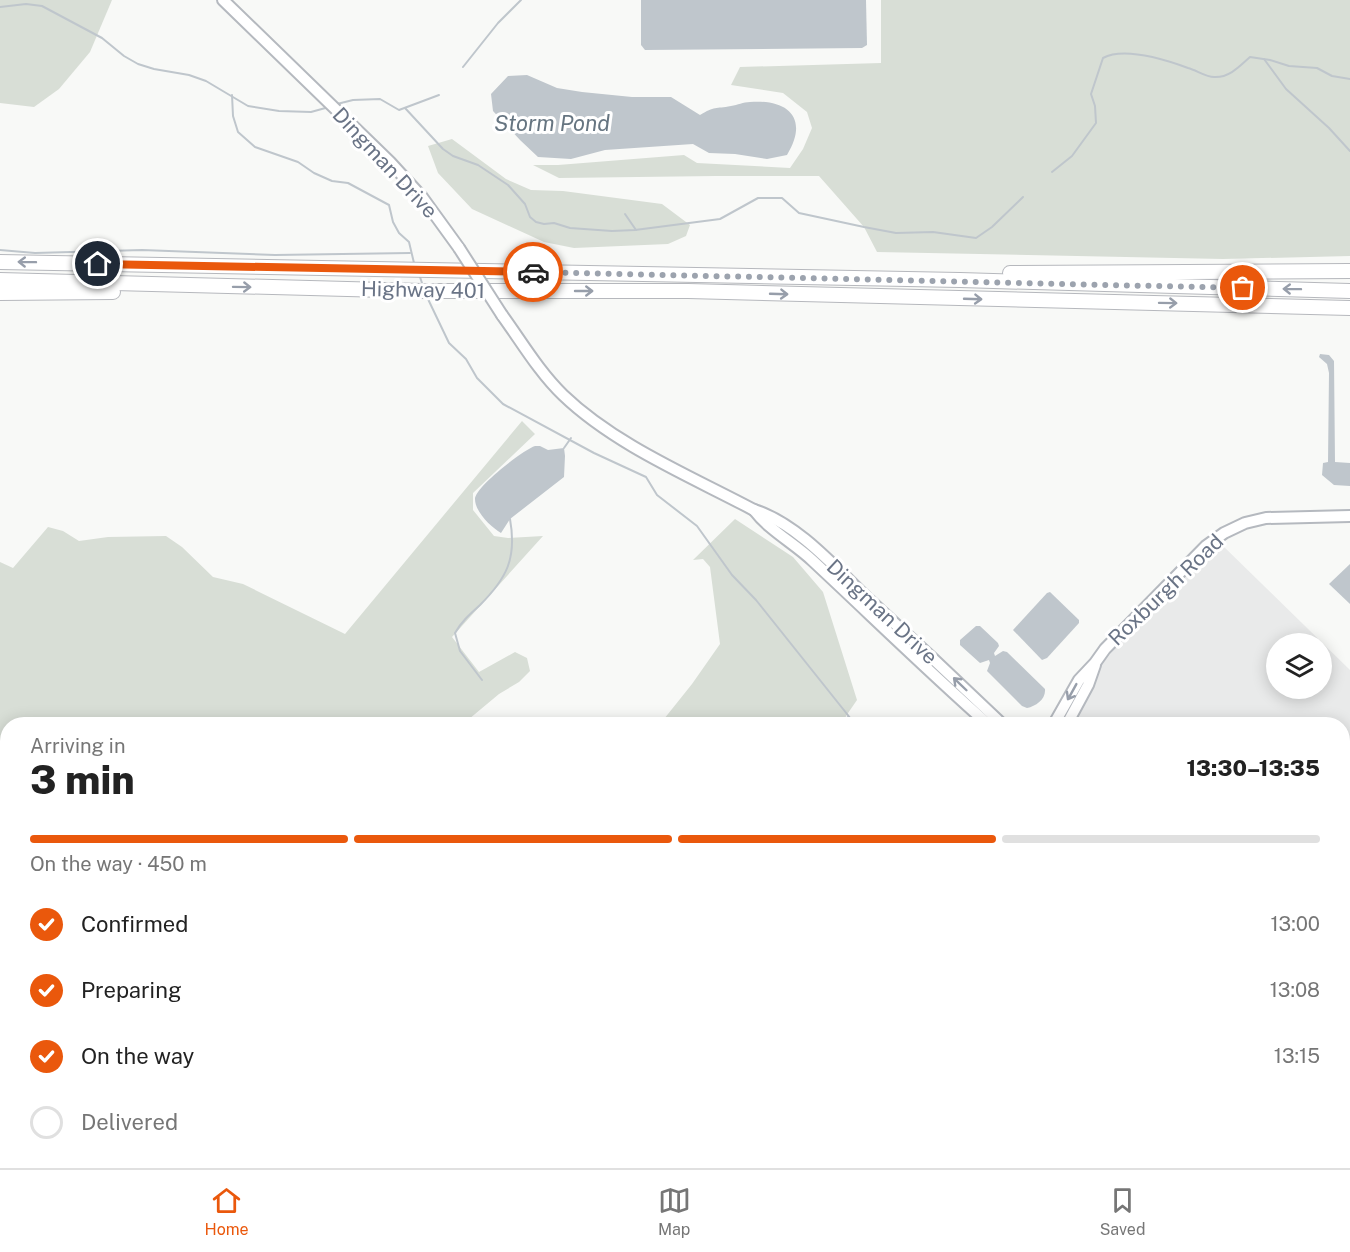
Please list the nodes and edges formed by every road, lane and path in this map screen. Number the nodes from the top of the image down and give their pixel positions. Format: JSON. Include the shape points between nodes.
{"nodes":[{"id":1,"x":223,"y":0,"type":"edge"},
{"id":2,"x":0,"y":262,"type":"edge"},
{"id":3,"x":1350,"y":271,"type":"edge"},
{"id":4,"x":0,"y":280,"type":"edge"},
{"id":5,"x":960,"y":280,"type":"junction"},
{"id":6,"x":184,"y":285,"type":"junction"},
{"id":7,"x":1350,"y":291,"type":"edge"},
{"id":8,"x":0,"y":294,"type":"edge"},
{"id":9,"x":1350,"y":308,"type":"edge"},
{"id":10,"x":754,"y":510,"type":"junction"},
{"id":11,"x":1350,"y":516,"type":"edge"},
{"id":12,"x":1095,"y":663,"type":"junction"},
{"id":13,"x":980,"y":717,"type":"edge"},
{"id":14,"x":994,"y":717,"type":"edge"},
{"id":15,"x":1058,"y":717,"type":"edge"},
{"id":16,"x":1071,"y":717,"type":"edge"}],
"edges":[{"from":1,"to":10,"type":"main road","name":"Dingman Drive","bridge":true,"via":[[422,197],[561,394],[593,421]]},
{"from":5,"to":2,"type":"highway","name":"Highway 401","one_way":true},
{"from":3,"to":5,"type":"highway","via":[[980,273]]},
{"from":4,"to":6,"type":"highway","name":"Highway 401"},
{"from":7,"to":5,"type":"highway","name":"Highway 401","one_way":true},
{"from":6,"to":8,"type":"highway","via":[[158,292]]},
{"from":6,"to":9,"type":"highway","name":"Highway 401","one_way":true,"via":[[422,291],[688,291]]},
{"from":10,"to":13,"type":"main road","name":"Dingman Drive","via":[[764,523],[805,552]]},
{"from":14,"to":10,"type":"main road","name":"Dingman Drive","one_way":true,"via":[[817,552],[771,515]]},
{"from":11,"to":12,"type":"main road","name":"Roxburgh Road","via":[[1266,518],[1224,533],[1188,564]]},
{"from":12,"to":15,"type":"main road","name":"Roxburgh Road","one_way":true,"via":[[1079,680]]},
{"from":12,"to":16,"type":"main road","name":"Roxburgh Road"}]}
